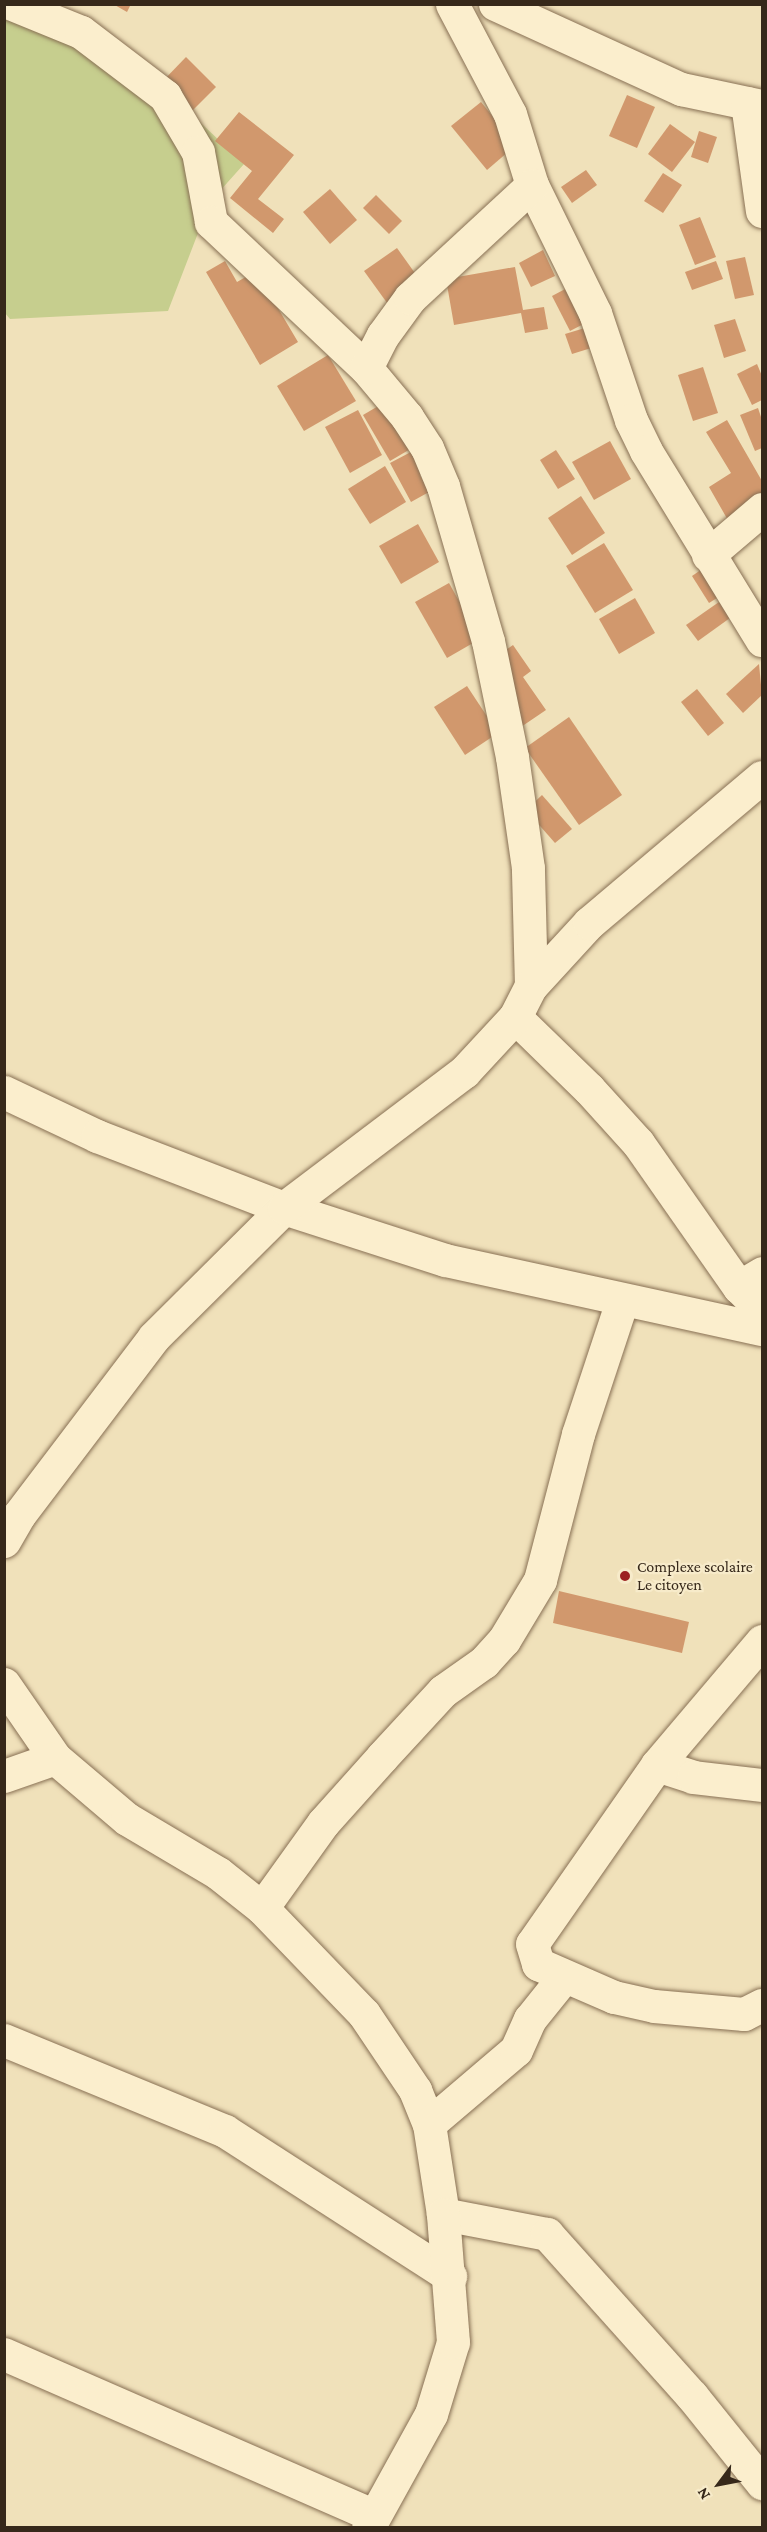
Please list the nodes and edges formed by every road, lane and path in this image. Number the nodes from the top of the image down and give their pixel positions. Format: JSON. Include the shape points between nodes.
{"nodes":[{"id":1,"x":12,"y":4,"type":"edge"},
{"id":2,"x":452,"y":4,"type":"edge"},
{"id":3,"x":495,"y":4,"type":"edge"},
{"id":4,"x":754,"y":105,"type":"edge"},
{"id":5,"x":532,"y":185,"type":"junction"},
{"id":6,"x":762,"y":211,"type":"edge"},
{"id":7,"x":366,"y":368,"type":"junction"},
{"id":8,"x":762,"y":509,"type":"edge"},
{"id":9,"x":708,"y":555,"type":"junction"},
{"id":10,"x":762,"y":640,"type":"edge"},
{"id":11,"x":762,"y":777,"type":"edge"},
{"id":12,"x":531,"y":986,"type":"junction"},
{"id":13,"x":515,"y":1017,"type":"junction"},
{"id":14,"x":4,"y":1092,"type":"edge"},
{"id":15,"x":284,"y":1208,"type":"junction"},
{"id":16,"x":751,"y":1280,"type":"edge"},
{"id":17,"x":622,"y":1301,"type":"junction"},
{"id":18,"x":762,"y":1310,"type":"edge"},
{"id":19,"x":762,"y":1329,"type":"edge"},
{"id":20,"x":4,"y":1541,"type":"edge"},
{"id":21,"x":762,"y":1641,"type":"edge"},
{"id":22,"x":4,"y":1684,"type":"edge"},
{"id":23,"x":55,"y":1758,"type":"junction"},
{"id":24,"x":657,"y":1765,"type":"junction"},
{"id":25,"x":4,"y":1776,"type":"edge"},
{"id":26,"x":762,"y":1785,"type":"edge"},
{"id":27,"x":262,"y":1908,"type":"junction"},
{"id":28,"x":563,"y":1978,"type":"junction"},
{"id":29,"x":762,"y":2005,"type":"edge"},
{"id":30,"x":4,"y":2040,"type":"edge"},
{"id":31,"x":429,"y":2124,"type":"junction"},
{"id":32,"x":443,"y":2214,"type":"junction"},
{"id":33,"x":450,"y":2276,"type":"junction"},
{"id":34,"x":4,"y":2354,"type":"edge"},
{"id":35,"x":762,"y":2482,"type":"edge"},
{"id":36,"x":371,"y":2521,"type":"edge"}],
"edges":[{"from":1,"to":7,"type":"street","via":[[81,32],[165,96],[198,152],[211,222]]},
{"from":2,"to":5,"type":"street","via":[[510,114]]},
{"from":3,"to":4,"type":"street","via":[[681,89]]},
{"from":4,"to":6,"type":"street"},
{"from":5,"to":7,"type":"street","via":[[410,298],[383,335]]},
{"from":5,"to":9,"type":"street","via":[[595,313],[631,420]]},
{"from":7,"to":12,"type":"street","via":[[427,448],[488,641],[512,757],[528,868]]},
{"from":8,"to":9,"type":"street"},
{"from":9,"to":10,"type":"street"},
{"from":11,"to":12,"type":"street","via":[[588,923]]},
{"from":12,"to":13,"type":"street"},
{"from":13,"to":15,"type":"street","via":[[464,1072]]},
{"from":13,"to":16,"type":"street","via":[[638,1143]]},
{"from":14,"to":15,"type":"street","via":[[97,1136]]},
{"from":15,"to":17,"type":"street","via":[[445,1260]]},
{"from":15,"to":20,"type":"street","via":[[154,1336],[19,1515]]},
{"from":16,"to":18,"type":"street"},
{"from":17,"to":19,"type":"street"},
{"from":17,"to":27,"type":"street","via":[[578,1434],[540,1580],[510,1630],[484,1662],[443,1691],[367,1773],[323,1823]]},
{"from":21,"to":24,"type":"street"},
{"from":22,"to":23,"type":"street"},
{"from":23,"to":25,"type":"street"},
{"from":23,"to":27,"type":"street","via":[[127,1818],[218,1873]]},
{"from":24,"to":26,"type":"street","via":[[693,1777]]},
{"from":24,"to":28,"type":"street","via":[[532,1944],[538,1964]]},
{"from":27,"to":31,"type":"street","via":[[364,2014],[415,2091]]},
{"from":28,"to":29,"type":"street","via":[[614,1997],[654,2006],[744,2014]]},
{"from":28,"to":31,"type":"street","via":[[530,2019],[516,2050]]},
{"from":30,"to":33,"type":"street","via":[[225,2131]]},
{"from":31,"to":32,"type":"street"},
{"from":32,"to":33,"type":"street"},
{"from":32,"to":35,"type":"street","via":[[547,2234],[692,2396]]},
{"from":33,"to":36,"type":"street","via":[[453,2342],[431,2414]]},
{"from":34,"to":36,"type":"street"}]}
